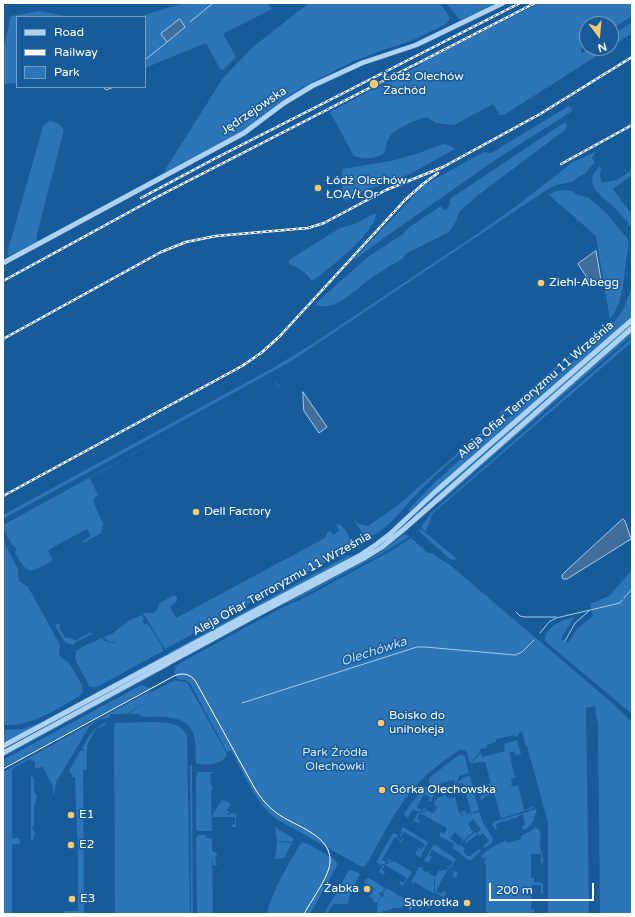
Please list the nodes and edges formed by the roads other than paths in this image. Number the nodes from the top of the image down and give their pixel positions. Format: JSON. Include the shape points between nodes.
{"nodes":[{"id":1,"x":503,"y":3,"type":"edge"},
{"id":2,"x":3,"y":264,"type":"edge"},
{"id":3,"x":632,"y":320,"type":"edge"},
{"id":4,"x":632,"y":328,"type":"edge"},
{"id":5,"x":3,"y":746,"type":"edge"},
{"id":6,"x":3,"y":753,"type":"edge"}],
"edges":[{"from":1,"to":2,"type":"street","name":"Jędrzejowska","via":[[416,45],[362,63],[312,86],[244,132]]},
{"from":3,"to":5,"type":"street","name":"Aleja Ofiar Terroryzmu 11 Września","via":[[377,544],[359,556]]},
{"from":4,"to":6,"type":"street","name":"Aleja Ofiar Terroryzmu 11 Września","via":[[401,532],[374,552]]}]}
